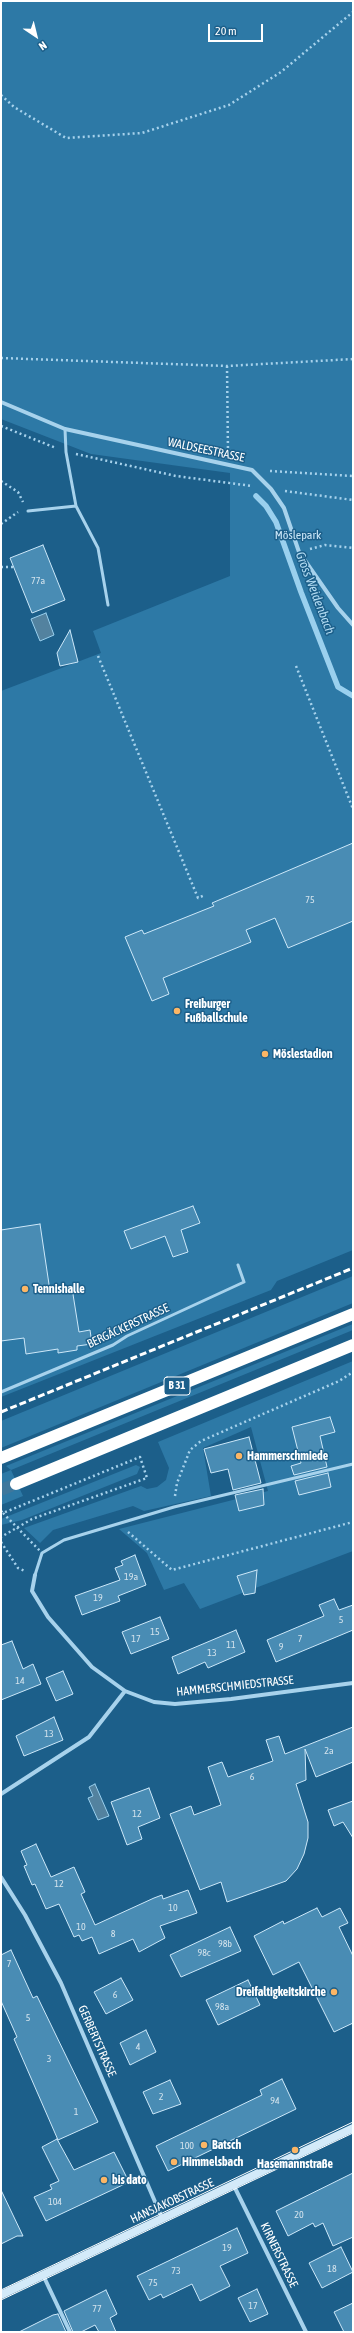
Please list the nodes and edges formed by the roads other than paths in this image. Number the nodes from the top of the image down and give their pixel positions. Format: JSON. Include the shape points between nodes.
{"nodes":[{"id":1,"x":1,"y":402,"type":"edge"},
{"id":2,"x":65,"y":429,"type":"junction"},
{"id":3,"x":76,"y":506,"type":"junction"},
{"id":4,"x":28,"y":511,"type":"road end"},
{"id":5,"x":108,"y":605,"type":"dead end"},
{"id":6,"x":353,"y":625,"type":"edge"},
{"id":7,"x":238,"y":1265,"type":"dead end"},
{"id":8,"x":353,"y":1314,"type":"edge"},
{"id":9,"x":353,"y":1345,"type":"edge"},
{"id":10,"x":1,"y":1392,"type":"edge"},
{"id":11,"x":1,"y":1458,"type":"edge"},
{"id":12,"x":353,"y":1464,"type":"edge"},
{"id":13,"x":16,"y":1484,"type":"tunnel mouth"},
{"id":14,"x":35,"y":1575,"type":"joint"},
{"id":15,"x":353,"y":1683,"type":"edge"},
{"id":16,"x":125,"y":1691,"type":"junction"},
{"id":17,"x":1,"y":1794,"type":"edge"},
{"id":18,"x":1,"y":1878,"type":"edge"},
{"id":19,"x":353,"y":2128,"type":"edge"},
{"id":20,"x":234,"y":2186,"type":"junction"},
{"id":21,"x":162,"y":2219,"type":"junction"},
{"id":22,"x":43,"y":2275,"type":"junction"},
{"id":23,"x":1,"y":2295,"type":"edge"},
{"id":24,"x":70,"y":2332,"type":"edge"},
{"id":25,"x":306,"y":2332,"type":"edge"}],
"edges":[{"from":1,"to":2,"type":"street","name":"WALDSEESTRASSE"},
{"from":2,"to":3,"type":"lane","via":[[66,452]]},
{"from":2,"to":6,"type":"street","name":"WALDSEESTRASSE","via":[[252,470],[271,489],[284,508],[299,552]]},
{"from":3,"to":4,"type":"lane"},
{"from":3,"to":5,"type":"lane","via":[[98,548]]},
{"from":7,"to":10,"type":"lane","name":"BERGÄCKERSTRASSE","via":[[244,1282],[127,1336],[113,1345]]},
{"from":8,"to":11,"type":"highway","number":"B 31"},
{"from":9,"to":13,"type":"highway","number":"B 31"},
{"from":12,"to":14,"type":"lane","name":"HAMMERSCHMIEDSTRASSE","via":[[174,1507],[64,1540],[42,1553]]},
{"from":14,"to":16,"type":"street","name":"HAMMERSCHMIEDSTRASSE","via":[[32,1590],[48,1617],[92,1667]]},
{"from":15,"to":16,"type":"street","name":"HAMMERSCHMIEDSTRASSE","via":[[175,1704],[154,1702]]},
{"from":16,"to":17,"type":"street","via":[[89,1737]]},
{"from":18,"to":21,"type":"street","name":"GERBERTSTRASSE","via":[[25,1915],[61,1983]]},
{"from":19,"to":20,"type":"street","name":"HANSJAKOBSTRASSE"},
{"from":20,"to":21,"type":"street","name":"HANSJAKOBSTRASSE"},
{"from":20,"to":25,"type":"street","name":"KIRNERSTRASSE"},
{"from":21,"to":22,"type":"street","name":"HANSJAKOBSTRASSE"},
{"from":22,"to":23,"type":"street","name":"HANSJAKOBSTRASSE"},
{"from":22,"to":24,"type":"street"}]}
